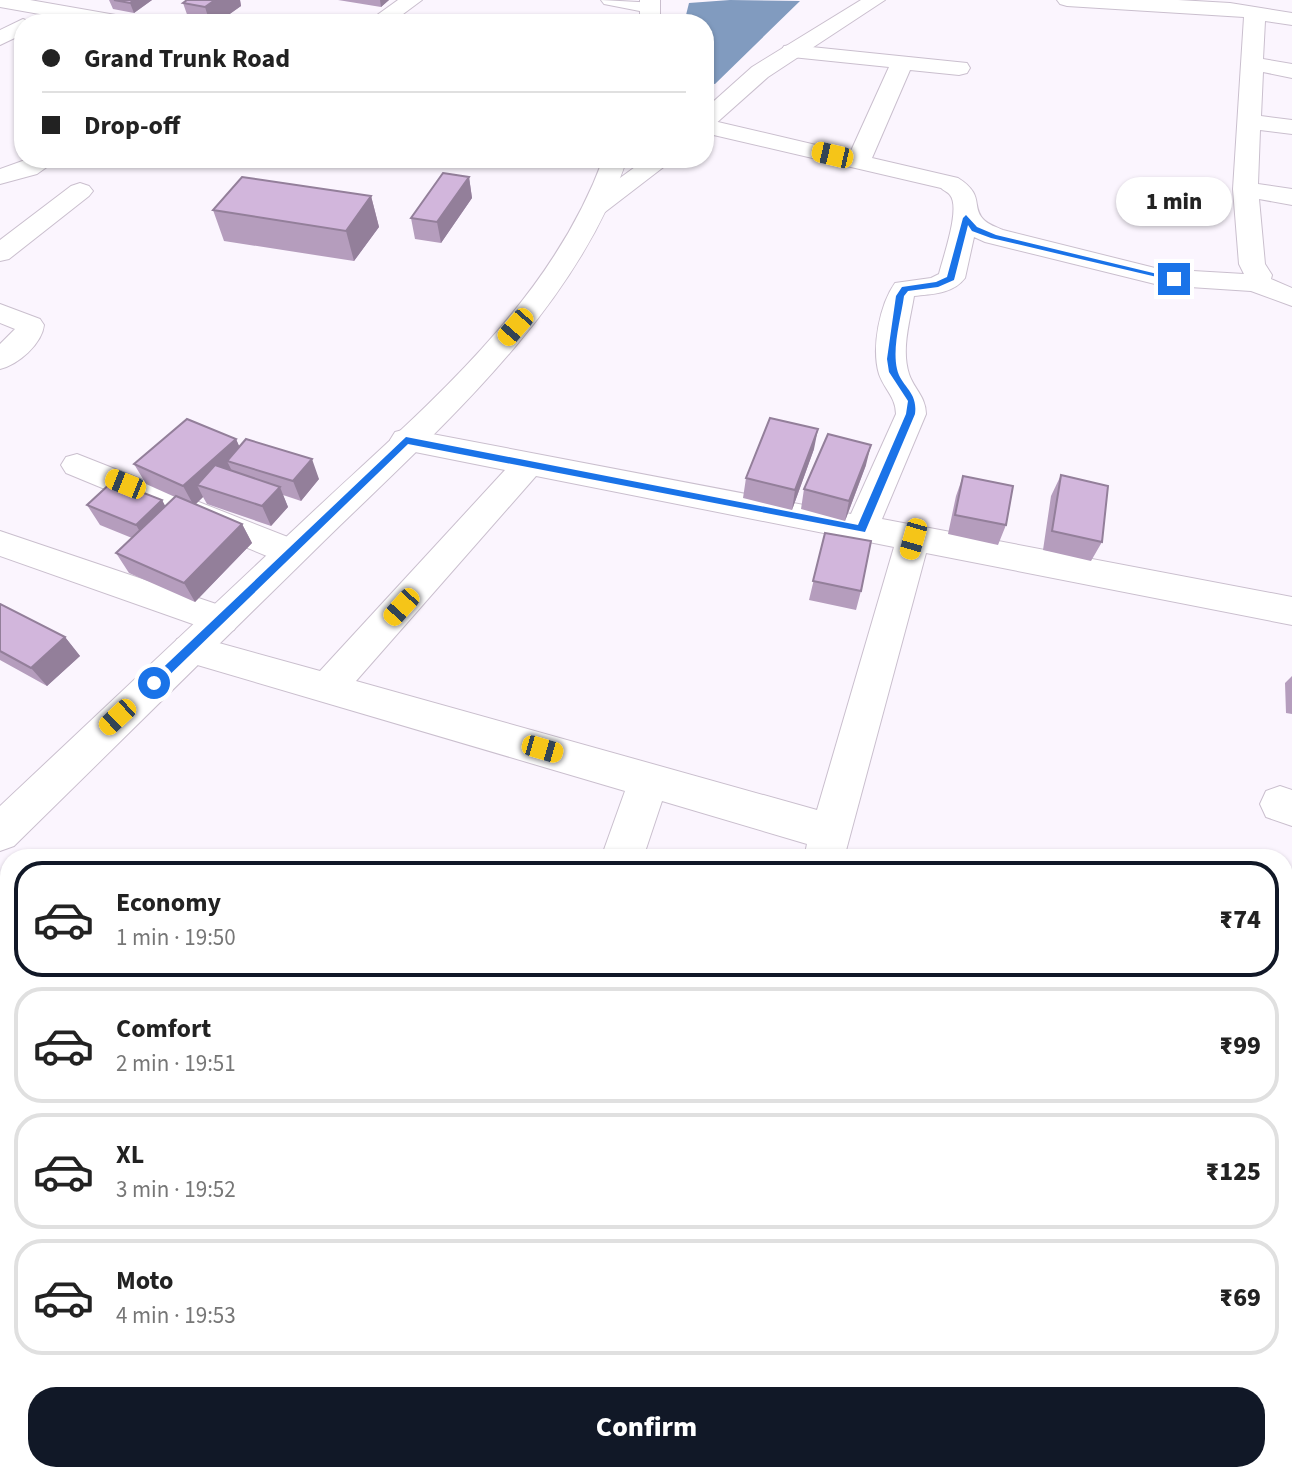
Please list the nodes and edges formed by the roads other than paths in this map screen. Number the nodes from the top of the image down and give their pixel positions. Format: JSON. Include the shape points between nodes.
{"nodes":[{"id":1,"x":412,"y":0,"type":"edge"},
{"id":2,"x":611,"y":0,"type":"edge"},
{"id":3,"x":874,"y":0,"type":"edge"},
{"id":4,"x":1067,"y":0,"type":"edge"},
{"id":5,"x":0,"y":1,"type":"edge"},
{"id":6,"x":1104,"y":1,"type":"edge"},
{"id":7,"x":51,"y":9,"type":"junction"},
{"id":8,"x":650,"y":10,"type":"edge"},
{"id":9,"x":1255,"y":13,"type":"junction"},
{"id":10,"x":42,"y":14,"type":"edge"},
{"id":11,"x":78,"y":14,"type":"edge"},
{"id":12,"x":390,"y":14,"type":"edge"},
{"id":13,"x":1292,"y":19,"type":"edge"},
{"id":14,"x":792,"y":51,"type":"junction"},
{"id":15,"x":902,"y":62,"type":"junction"},
{"id":16,"x":1252,"y":64,"type":"junction"},
{"id":17,"x":959,"y":68,"type":"dead end"},
{"id":18,"x":1292,"y":71,"type":"edge"},
{"id":19,"x":714,"y":115,"type":"edge"},
{"id":20,"x":1249,"y":121,"type":"junction"},
{"id":21,"x":714,"y":125,"type":"edge"},
{"id":22,"x":1292,"y":127,"type":"edge"},
{"id":23,"x":858,"y":162,"type":"junction"},
{"id":24,"x":30,"y":168,"type":"edge"},
{"id":25,"x":611,"y":168,"type":"edge"},
{"id":26,"x":650,"y":168,"type":"edge"},
{"id":27,"x":0,"y":177,"type":"edge"},
{"id":28,"x":1245,"y":189,"type":"junction"},
{"id":29,"x":79,"y":191,"type":"dead end"},
{"id":30,"x":1292,"y":197,"type":"edge"},
{"id":31,"x":596,"y":207,"type":"junction"},
{"id":32,"x":966,"y":218,"type":"junction"},
{"id":33,"x":0,"y":253,"type":"edge"},
{"id":34,"x":1256,"y":283,"type":"junction"},
{"id":35,"x":1292,"y":298,"type":"edge"},
{"id":36,"x":0,"y":313,"type":"edge"},
{"id":37,"x":0,"y":360,"type":"edge"},
{"id":38,"x":406,"y":440,"type":"junction"},
{"id":39,"x":529,"y":464,"type":"junction"},
{"id":40,"x":78,"y":465,"type":"dead end"},
{"id":41,"x":862,"y":529,"type":"junction"},
{"id":42,"x":913,"y":539,"type":"junction"},
{"id":43,"x":0,"y":543,"type":"edge"},
{"id":44,"x":291,"y":552,"type":"junction"},
{"id":45,"x":1292,"y":611,"type":"edge"},
{"id":46,"x":221,"y":620,"type":"junction"},
{"id":47,"x":190,"y":649,"type":"junction"},
{"id":48,"x":327,"y":688,"type":"junction"},
{"id":49,"x":649,"y":780,"type":"junction"},
{"id":50,"x":0,"y":832,"type":"edge"},
{"id":51,"x":827,"y":845,"type":"edge"},
{"id":52,"x":625,"y":849,"type":"edge"}],
"edges":[{"from":1,"to":12,"type":"street"},
{"from":2,"to":8,"type":"street"},
{"from":3,"to":14,"type":"street"},
{"from":4,"to":6,"type":"street"},
{"from":5,"to":7,"type":"street"},
{"from":6,"to":9,"type":"street"},
{"from":7,"to":10,"type":"street"},
{"from":7,"to":11,"type":"street"},
{"from":9,"to":13,"type":"street"},
{"from":9,"to":16,"type":"street"},
{"from":14,"to":15,"type":"street"},
{"from":14,"to":19,"type":"street","via":[[760,72]]},
{"from":15,"to":17,"type":"street"},
{"from":15,"to":23,"type":"street"},
{"from":16,"to":18,"type":"street"},
{"from":16,"to":20,"type":"street"},
{"from":20,"to":22,"type":"street"},
{"from":20,"to":28,"type":"street"},
{"from":21,"to":23,"type":"street"},
{"from":23,"to":32,"type":"street","via":[[950,183],[961,189],[966,199]]},
{"from":24,"to":27,"type":"street"},
{"from":25,"to":31,"type":"street"},
{"from":26,"to":31,"type":"street"},
{"from":28,"to":30,"type":"street"},
{"from":28,"to":34,"type":"street"},
{"from":29,"to":33,"type":"street"},
{"from":31,"to":38,"type":"street","via":[[515,327],[474,376]]},
{"from":32,"to":34,"type":"street","via":[[975,229],[994,236],[1159,277]]},
{"from":32,"to":41,"type":"street","via":[[951,278],[938,285],[905,289],[900,296],[893,372],[912,401],[911,414]]},
{"from":34,"to":35,"type":"street"},
{"from":36,"to":37,"type":"street","via":[[30,325],[29,334]]},
{"from":38,"to":39,"type":"street"},
{"from":38,"to":44,"type":"street"},
{"from":39,"to":41,"type":"street"},
{"from":39,"to":48,"type":"street"},
{"from":40,"to":44,"type":"street"},
{"from":41,"to":42,"type":"street"},
{"from":42,"to":45,"type":"street"},
{"from":42,"to":51,"type":"street"},
{"from":43,"to":46,"type":"street"},
{"from":44,"to":46,"type":"street"},
{"from":46,"to":47,"type":"street"},
{"from":47,"to":48,"type":"street"},
{"from":47,"to":50,"type":"street"},
{"from":48,"to":49,"type":"street"},
{"from":49,"to":51,"type":"street"},
{"from":49,"to":52,"type":"street"}]}
